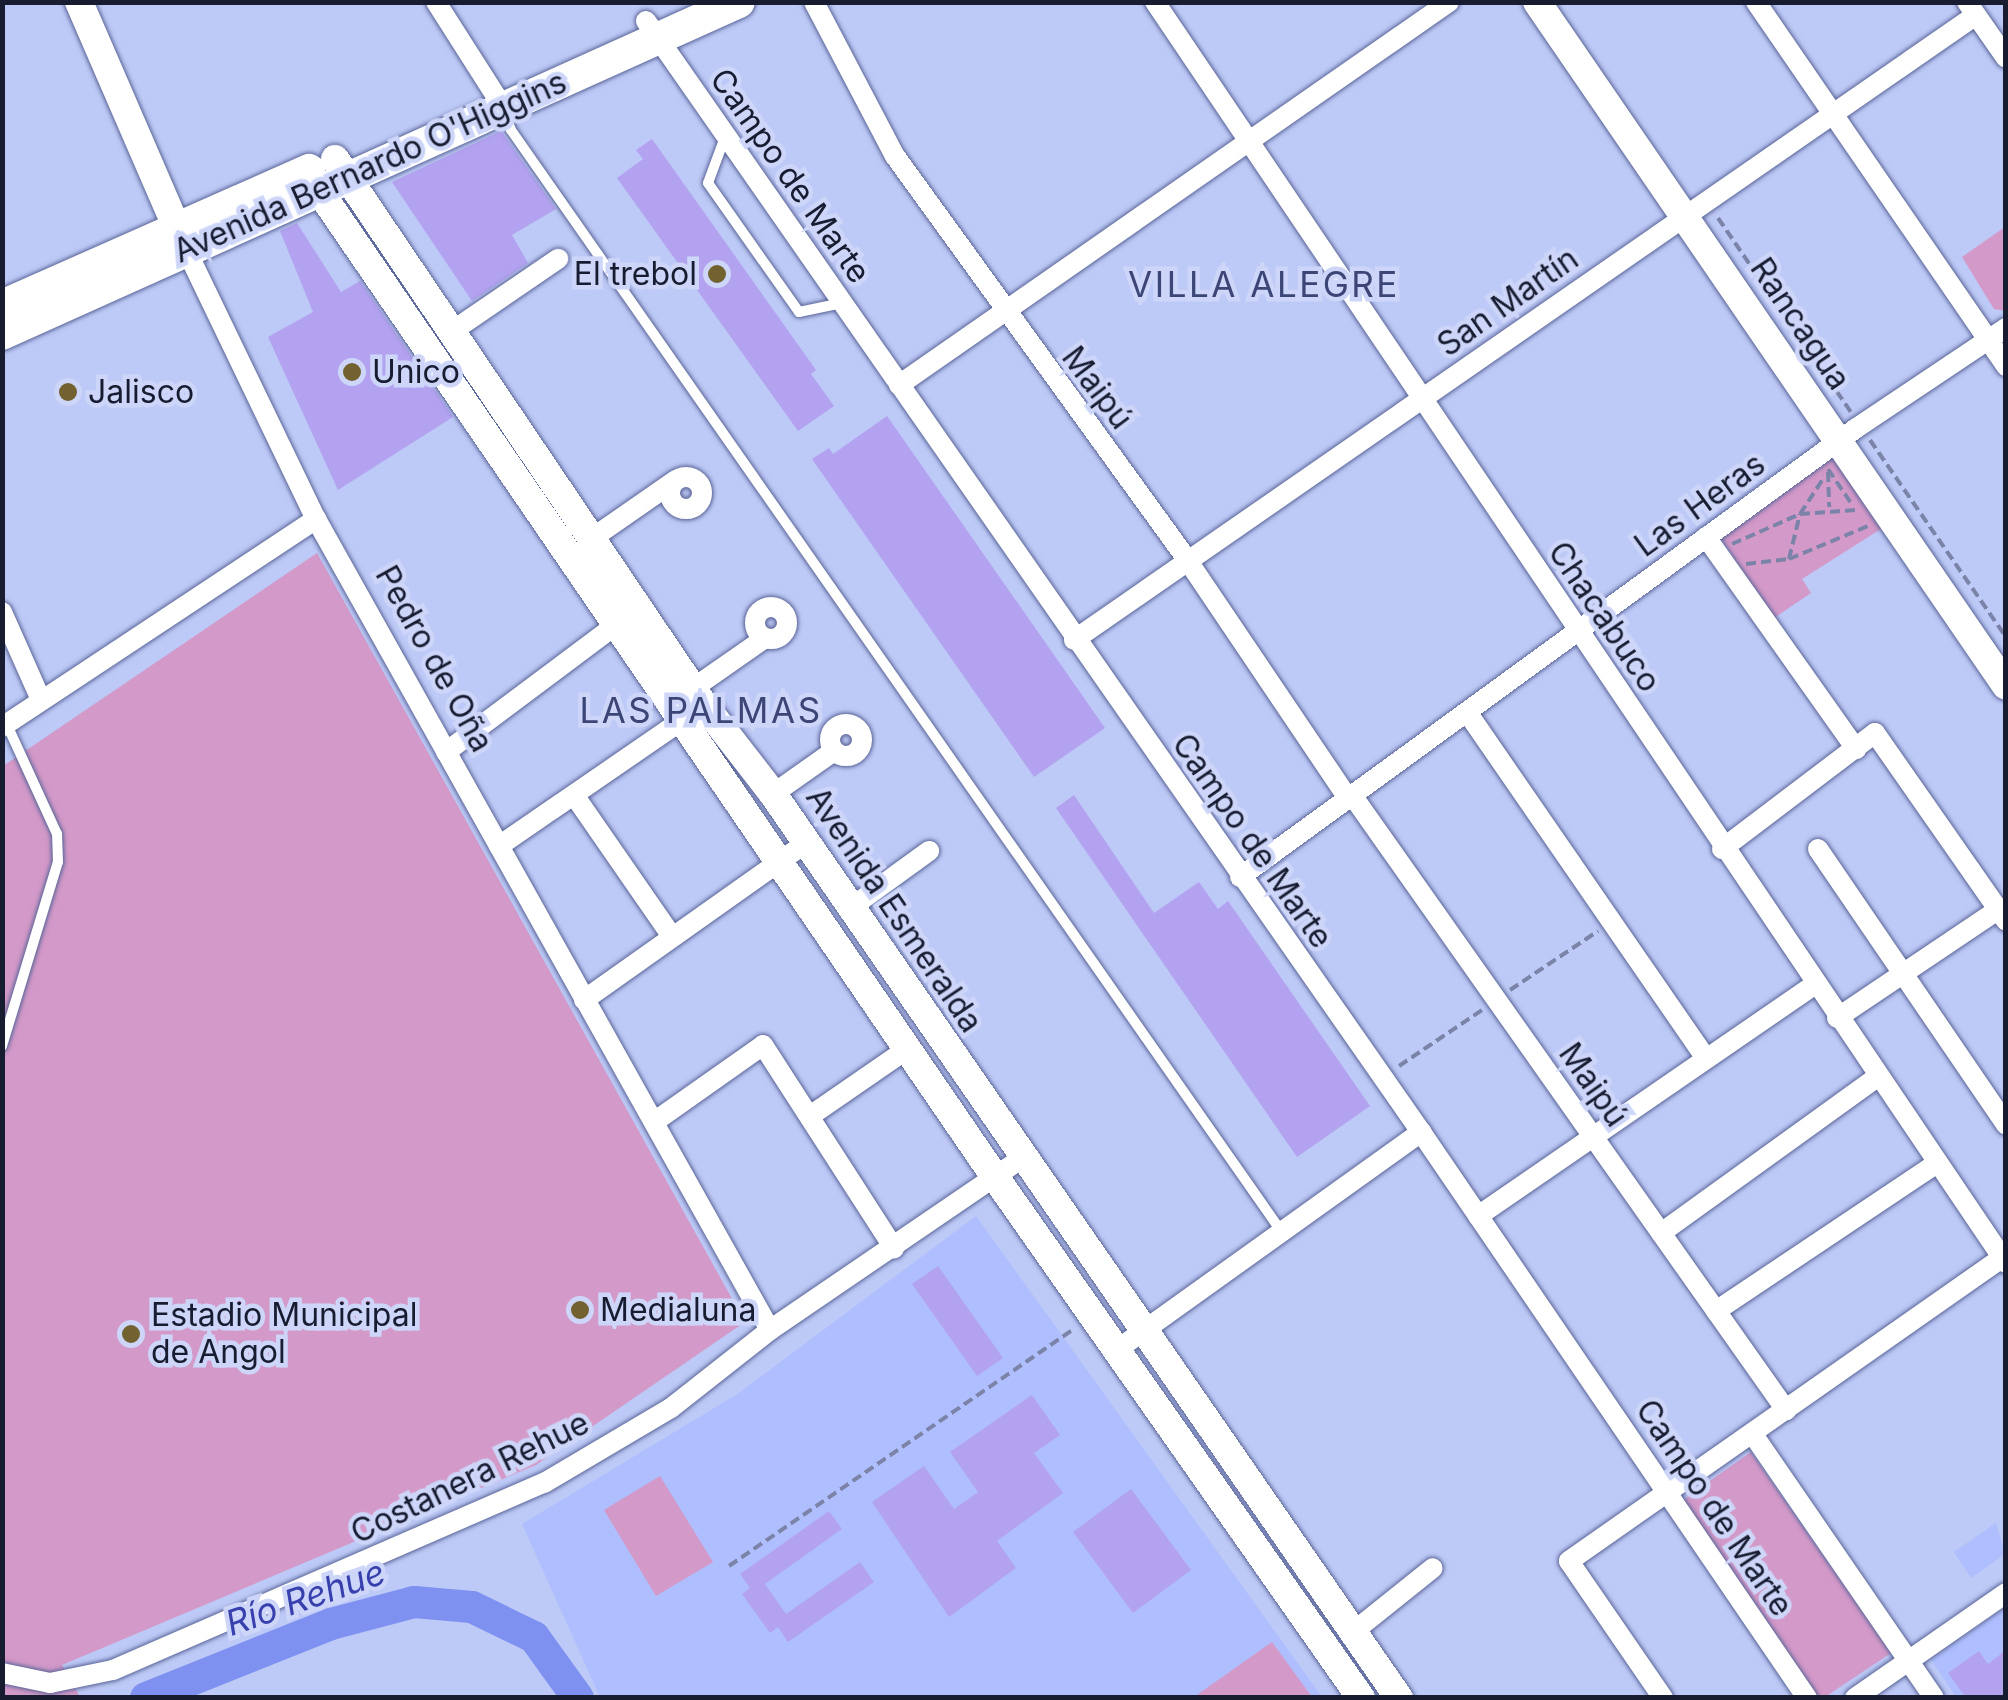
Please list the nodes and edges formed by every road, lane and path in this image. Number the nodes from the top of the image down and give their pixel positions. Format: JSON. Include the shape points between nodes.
{"nodes":[{"id":1,"x":79,"y":2,"type":"edge"},
{"id":2,"x":436,"y":2,"type":"edge"},
{"id":3,"x":688,"y":2,"type":"edge"},
{"id":4,"x":739,"y":2,"type":"edge"},
{"id":5,"x":814,"y":2,"type":"edge"},
{"id":6,"x":1156,"y":2,"type":"edge"},
{"id":7,"x":1449,"y":2,"type":"edge"},
{"id":8,"x":1537,"y":2,"type":"edge"},
{"id":9,"x":1756,"y":2,"type":"edge"},
{"id":10,"x":1971,"y":8,"type":"edge"},
{"id":11,"x":652,"y":30,"type":"junction"},
{"id":12,"x":2006,"y":58,"type":"edge"},
{"id":13,"x":498,"y":98,"type":"junction"},
{"id":14,"x":1832,"y":114,"type":"junction"},
{"id":15,"x":726,"y":136,"type":"junction"},
{"id":16,"x":1250,"y":139,"type":"junction"},
{"id":17,"x":326,"y":175,"type":"junction"},
{"id":18,"x":1684,"y":217,"type":"junction"},
{"id":19,"x":182,"y":240,"type":"junction"},
{"id":20,"x":558,"y":259,"type":"dead end"},
{"id":21,"x":842,"y":303,"type":"junction"},
{"id":22,"x":2,"y":306,"type":"edge"},
{"id":23,"x":1004,"y":312,"type":"junction"},
{"id":24,"x":451,"y":332,"type":"junction"},
{"id":25,"x":2,"y":334,"type":"edge"},
{"id":26,"x":1997,"y":334,"type":"edge"},
{"id":27,"x":2006,"y":366,"type":"edge"},
{"id":28,"x":899,"y":385,"type":"junction"},
{"id":29,"x":1423,"y":398,"type":"junction"},
{"id":30,"x":1838,"y":441,"type":"junction"},
{"id":31,"x":676,"y":480,"type":"dead end"},
{"id":32,"x":1829,"y":508,"type":"junction"},
{"id":33,"x":1856,"y":510,"type":"dead end"},
{"id":34,"x":1800,"y":514,"type":"junction"},
{"id":35,"x":316,"y":519,"type":"junction"},
{"id":36,"x":1870,"y":529,"type":"dead end"},
{"id":37,"x":590,"y":539,"type":"junction"},
{"id":38,"x":1715,"y":543,"type":"junction"},
{"id":39,"x":1789,"y":558,"type":"junction"},
{"id":40,"x":1188,"y":561,"type":"junction"},
{"id":41,"x":1744,"y":565,"type":"dead end"},
{"id":42,"x":2,"y":612,"type":"edge"},
{"id":43,"x":627,"y":617,"type":"junction"},
{"id":44,"x":1578,"y":631,"type":"junction"},
{"id":45,"x":765,"y":638,"type":"dead end"},
{"id":46,"x":1074,"y":640,"type":"junction"},
{"id":47,"x":2006,"y":686,"type":"edge"},
{"id":48,"x":41,"y":700,"type":"junction"},
{"id":49,"x":692,"y":705,"type":"junction"},
{"id":50,"x":1467,"y":712,"type":"junction"},
{"id":51,"x":5,"y":725,"type":"edge"},
{"id":52,"x":1856,"y":748,"type":"junction"},
{"id":53,"x":834,"y":751,"type":"dead end"},
{"id":54,"x":446,"y":752,"type":"junction"},
{"id":55,"x":773,"y":794,"type":"junction"},
{"id":56,"x":574,"y":795,"type":"junction"},
{"id":57,"x":1350,"y":797,"type":"junction"},
{"id":58,"x":806,"y":843,"type":"junction"},
{"id":59,"x":499,"y":846,"type":"junction"},
{"id":60,"x":1722,"y":849,"type":"junction"},
{"id":61,"x":1818,"y":849,"type":"dead end"},
{"id":62,"x":930,"y":851,"type":"dead end"},
{"id":63,"x":778,"y":860,"type":"junction"},
{"id":64,"x":1240,"y":877,"type":"junction"},
{"id":65,"x":850,"y":909,"type":"junction"},
{"id":66,"x":2002,"y":915,"type":"edge"},
{"id":67,"x":671,"y":935,"type":"junction"},
{"id":68,"x":1904,"y":976,"type":"junction"},
{"id":69,"x":1814,"y":984,"type":"junction"},
{"id":70,"x":584,"y":1000,"type":"junction"},
{"id":71,"x":920,"y":1010,"type":"junction"},
{"id":72,"x":1837,"y":1018,"type":"junction"},
{"id":73,"x":2,"y":1046,"type":"edge"},
{"id":74,"x":906,"y":1047,"type":"junction"},
{"id":75,"x":945,"y":1048,"type":"junction"},
{"id":76,"x":1706,"y":1058,"type":"junction"},
{"id":77,"x":1877,"y":1077,"type":"junction"},
{"id":78,"x":810,"y":1116,"type":"junction"},
{"id":79,"x":654,"y":1122,"type":"junction"},
{"id":80,"x":2006,"y":1125,"type":"edge"},
{"id":81,"x":1421,"y":1132,"type":"junction"},
{"id":82,"x":1593,"y":1136,"type":"junction"},
{"id":83,"x":1022,"y":1158,"type":"junction"},
{"id":84,"x":1936,"y":1163,"type":"junction"},
{"id":85,"x":993,"y":1174,"type":"junction"},
{"id":86,"x":1478,"y":1216,"type":"junction"},
{"id":87,"x":1281,"y":1231,"type":"junction"},
{"id":88,"x":1661,"y":1232,"type":"junction"},
{"id":89,"x":894,"y":1248,"type":"junction"},
{"id":90,"x":2004,"y":1258,"type":"edge"},
{"id":91,"x":1716,"y":1311,"type":"junction"},
{"id":92,"x":1095,"y":1316,"type":"junction"},
{"id":93,"x":770,"y":1330,"type":"junction"},
{"id":94,"x":1129,"y":1340,"type":"junction"},
{"id":95,"x":1786,"y":1410,"type":"junction"},
{"id":96,"x":1752,"y":1433,"type":"junction"},
{"id":97,"x":1668,"y":1493,"type":"junction"},
{"id":98,"x":729,"y":1566,"type":"dead end"},
{"id":99,"x":1434,"y":1568,"type":"dead end"},
{"id":100,"x":2006,"y":1593,"type":"edge"},
{"id":101,"x":1353,"y":1632,"type":"junction"},
{"id":102,"x":1908,"y":1660,"type":"junction"},
{"id":103,"x":2,"y":1673,"type":"edge"},
{"id":104,"x":1361,"y":1698,"type":"edge"},
{"id":105,"x":1399,"y":1698,"type":"edge"},
{"id":106,"x":1663,"y":1698,"type":"edge"},
{"id":107,"x":1807,"y":1698,"type":"edge"},
{"id":108,"x":1855,"y":1698,"type":"edge"},
{"id":109,"x":1934,"y":1698,"type":"edge"}],
"edges":[{"from":1,"to":19,"type":"street","name":"Pedro de Oña"},
{"from":2,"to":13,"type":"street"},
{"from":3,"to":11,"type":"main road","name":"Avenida Bernardo O'Higgins"},
{"from":4,"to":11,"type":"main road","name":"Avenida Bernardo O'Higgins"},
{"from":5,"to":23,"type":"street","name":"Maipú","via":[[895,156]]},
{"from":6,"to":16,"type":"street","name":"Chacabuco"},
{"from":7,"to":16,"type":"street"},
{"from":8,"to":18,"type":"street","name":"Rancagua"},
{"from":9,"to":14,"type":"street"},
{"from":10,"to":12,"type":"street"},
{"from":10,"to":14,"type":"street","name":"San Martín"},
{"from":11,"to":13,"type":"main road","name":"Avenida Bernardo O'Higgins"},
{"from":11,"to":15,"type":"street","name":"Campo de Marte"},
{"from":13,"to":17,"type":"main road","name":"Avenida Bernardo O'Higgins"},
{"from":13,"to":87,"type":"lane","via":[[522,146]]},
{"from":14,"to":18,"type":"street","name":"San Martín"},
{"from":14,"to":26,"type":"street"},
{"from":15,"to":21,"type":"street","name":"Campo de Marte"},
{"from":15,"to":21,"type":"lane","via":[[708,183],[800,312]]},
{"from":16,"to":23,"type":"street"},
{"from":16,"to":29,"type":"street","name":"Chacabuco"},
{"from":17,"to":19,"type":"main road","name":"Avenida Bernardo O'Higgins"},
{"from":17,"to":24,"type":"street","name":"Avenida Esmeralda"},
{"from":17,"to":43,"type":"street","name":"Avenida Esmeralda"},
{"from":18,"to":29,"type":"street","name":"San Martín"},
{"from":18,"to":30,"type":"street","name":"Rancagua"},
{"from":19,"to":22,"type":"main road","name":"Avenida Bernardo O'Higgins"},
{"from":19,"to":25,"type":"main road","name":"Avenida Bernardo O'Higgins"},
{"from":19,"to":35,"type":"street","name":"Pedro de Oña"},
{"from":20,"to":24,"type":"street"},
{"from":21,"to":28,"type":"street","name":"Campo de Marte"},
{"from":23,"to":28,"type":"street"},
{"from":23,"to":40,"type":"street","name":"Maipú"},
{"from":24,"to":37,"type":"street","name":"Avenida Esmeralda"},
{"from":26,"to":27,"type":"street"},
{"from":26,"to":30,"type":"street","name":"Las Heras"},
{"from":28,"to":46,"type":"street","name":"Campo de Marte"},
{"from":29,"to":40,"type":"street","name":"San Martín"},
{"from":29,"to":44,"type":"street","name":"Chacabuco"},
{"from":30,"to":38,"type":"street","name":"Las Heras"},
{"from":30,"to":47,"type":"street","name":"Rancagua"},
{"from":31,"to":37,"type":"street"},
{"from":32,"to":33,"type":"path"},
{"from":32,"to":34,"type":"path"},
{"from":32,"to":34,"type":"path","via":[[1828,472]]},
{"from":34,"to":38,"type":"path"},
{"from":34,"to":39,"type":"path"},
{"from":35,"to":48,"type":"street"},
{"from":35,"to":54,"type":"street","name":"Pedro de Oña"},
{"from":36,"to":39,"type":"path"},
{"from":37,"to":43,"type":"street","name":"Avenida Esmeralda"},
{"from":38,"to":44,"type":"street","name":"Las Heras"},
{"from":38,"to":52,"type":"street"},
{"from":39,"to":41,"type":"path"},
{"from":40,"to":46,"type":"street","name":"San Martín"},
{"from":40,"to":57,"type":"street","name":"Maipú"},
{"from":42,"to":48,"type":"street"},
{"from":43,"to":49,"type":"street","name":"Avenida Esmeralda"},
{"from":43,"to":54,"type":"street"},
{"from":44,"to":50,"type":"street","name":"Las Heras"},
{"from":44,"to":60,"type":"street","name":"Chacabuco"},
{"from":45,"to":49,"type":"street"},
{"from":46,"to":64,"type":"street","name":"Campo de Marte"},
{"from":48,"to":51,"type":"street"},
{"from":49,"to":55,"type":"street","name":"Avenida Esmeralda"},
{"from":49,"to":56,"type":"street"},
{"from":49,"to":63,"type":"street","name":"Avenida Esmeralda"},
{"from":50,"to":57,"type":"street","name":"Las Heras"},
{"from":50,"to":76,"type":"street"},
{"from":51,"to":73,"type":"lane","via":[[56,834],[58,862]]},
{"from":52,"to":60,"type":"street"},
{"from":52,"to":66,"type":"street","via":[[1875,733]]},
{"from":53,"to":55,"type":"street"},
{"from":54,"to":59,"type":"street","name":"Pedro de Oña"},
{"from":55,"to":58,"type":"street","name":"Avenida Esmeralda"},
{"from":56,"to":59,"type":"street"},
{"from":56,"to":67,"type":"street"},
{"from":57,"to":64,"type":"street","name":"Las Heras"},
{"from":57,"to":82,"type":"street","name":"Maipú"},
{"from":58,"to":63,"type":"street"},
{"from":58,"to":65,"type":"street","name":"Avenida Esmeralda"},
{"from":59,"to":70,"type":"street","name":"Pedro de Oña"},
{"from":60,"to":69,"type":"street","name":"Chacabuco"},
{"from":61,"to":68,"type":"street"},
{"from":62,"to":65,"type":"street"},
{"from":63,"to":67,"type":"street"},
{"from":63,"to":74,"type":"street","name":"Avenida Esmeralda"},
{"from":64,"to":81,"type":"street","name":"Campo de Marte"},
{"from":65,"to":71,"type":"street","name":"Avenida Esmeralda"},
{"from":66,"to":68,"type":"street"},
{"from":67,"to":70,"type":"street"},
{"from":68,"to":72,"type":"street"},
{"from":68,"to":80,"type":"street"},
{"from":69,"to":72,"type":"street","name":"Chacabuco"},
{"from":69,"to":76,"type":"street"},
{"from":70,"to":79,"type":"street","name":"Pedro de Oña"},
{"from":71,"to":74,"type":"street"},
{"from":71,"to":75,"type":"street","name":"Avenida Esmeralda"},
{"from":72,"to":77,"type":"street","name":"Chacabuco"},
{"from":74,"to":75,"type":"street"},
{"from":74,"to":78,"type":"street"},
{"from":74,"to":85,"type":"street","name":"Avenida Esmeralda"},
{"from":75,"to":83,"type":"street","name":"Avenida Esmeralda"},
{"from":76,"to":82,"type":"street"},
{"from":77,"to":84,"type":"street","name":"Chacabuco"},
{"from":77,"to":88,"type":"street"},
{"from":78,"to":79,"type":"street","via":[[764,1045]]},
{"from":78,"to":89,"type":"street"},
{"from":79,"to":93,"type":"street","name":"Pedro de Oña"},
{"from":81,"to":86,"type":"street","name":"Campo de Marte"},
{"from":81,"to":87,"type":"street"},
{"from":82,"to":86,"type":"street"},
{"from":82,"to":88,"type":"street","name":"Maipú"},
{"from":83,"to":85,"type":"street","name":"Costanera Rehue"},
{"from":83,"to":94,"type":"street","name":"Avenida Esmeralda"},
{"from":84,"to":90,"type":"street","name":"Chacabuco"},
{"from":84,"to":91,"type":"street"},
{"from":85,"to":89,"type":"street","name":"Costanera Rehue"},
{"from":85,"to":92,"type":"street","name":"Avenida Esmeralda"},
{"from":86,"to":97,"type":"street","name":"Campo de Marte"},
{"from":87,"to":94,"type":"street"},
{"from":88,"to":91,"type":"street","name":"Maipú"},
{"from":89,"to":93,"type":"street","name":"Costanera Rehue"},
{"from":90,"to":95,"type":"street"},
{"from":91,"to":95,"type":"street","name":"Maipú"},
{"from":92,"to":94,"type":"street","name":"Avenida Esmeralda"},
{"from":92,"to":98,"type":"path"},
{"from":93,"to":103,"type":"street","name":"Costanera Rehue","via":[[671,1408],[544,1482],[427,1536],[113,1670],[50,1684]]},
{"from":94,"to":101,"type":"street","name":"Avenida Esmeralda"},
{"from":94,"to":104,"type":"street","name":"Avenida Esmeralda"},
{"from":95,"to":96,"type":"street"},
{"from":96,"to":97,"type":"street"},
{"from":96,"to":102,"type":"street"},
{"from":97,"to":106,"type":"street","via":[[1569,1561]]},
{"from":97,"to":107,"type":"street","name":"Campo de Marte"},
{"from":99,"to":101,"type":"street"},
{"from":100,"to":102,"type":"street"},
{"from":101,"to":105,"type":"street","name":"Avenida Esmeralda"},
{"from":102,"to":108,"type":"street"},
{"from":102,"to":109,"type":"street"}]}
